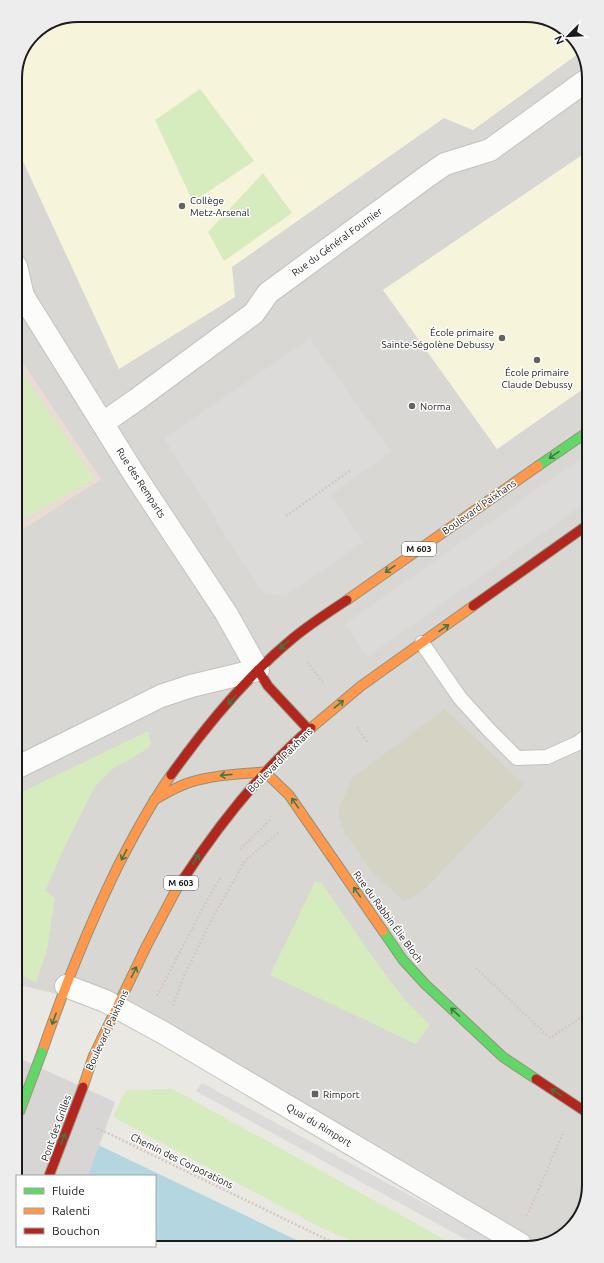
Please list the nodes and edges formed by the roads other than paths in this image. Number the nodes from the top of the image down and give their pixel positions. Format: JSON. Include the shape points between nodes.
{"nodes":[{"id":1,"x":582,"y":83,"type":"edge"},
{"id":2,"x":22,"y":295,"type":"edge"},
{"id":3,"x":103,"y":423,"type":"junction"},
{"id":4,"x":582,"y":436,"type":"edge"},
{"id":5,"x":582,"y":529,"type":"edge"},
{"id":6,"x":422,"y":643,"type":"junction"},
{"id":7,"x":258,"y":670,"type":"junction"},
{"id":8,"x":309,"y":730,"type":"junction"},
{"id":9,"x":582,"y":739,"type":"edge"},
{"id":10,"x":22,"y":765,"type":"edge"},
{"id":11,"x":265,"y":772,"type":"junction"},
{"id":12,"x":154,"y":800,"type":"junction"},
{"id":13,"x":66,"y":986,"type":"junction"},
{"id":14,"x":117,"y":1008,"type":"junction"},
{"id":15,"x":83,"y":1087,"type":"joint"},
{"id":16,"x":22,"y":1105,"type":"edge"},
{"id":17,"x":582,"y":1109,"type":"edge"},
{"id":18,"x":50,"y":1175,"type":"edge"},
{"id":19,"x":515,"y":1241,"type":"edge"}],
"edges":[{"from":1,"to":3,"type":"street","name":"Rue du Général Fournier","via":[[490,150],[445,164],[429,175],[268,293],[254,313]]},
{"from":2,"to":3,"type":"street","name":"Rue des Remparts"},
{"from":3,"to":7,"type":"street","name":"Rue des Remparts","via":[[226,613]]},
{"from":4,"to":7,"type":"main road","name":"Boulevard Paixhans","number":"M 603","one_way":true,"via":[[302,631]]},
{"from":6,"to":5,"type":"main road","name":"Boulevard Paixhans","number":"M 603","one_way":true},
{"from":8,"to":6,"type":"main road","name":"Boulevard Paixhans","number":"M 603","one_way":true,"via":[[361,686]]},
{"from":6,"to":9,"type":"lane","via":[[460,698],[517,758],[547,757]]},
{"from":7,"to":8,"type":"main road","via":[[268,686]]},
{"from":7,"to":10,"type":"street","name":"Boulevard Paixhans","via":[[161,696]]},
{"from":7,"to":12,"type":"main road","name":"Boulevard Paixhans","number":"M 603","one_way":true,"via":[[215,718]]},
{"from":8,"to":11,"type":"main road","name":"Boulevard Paixhans","number":"M 603"},
{"from":11,"to":12,"type":"main road","one_way":true,"via":[[226,775],[187,783]]},
{"from":14,"to":11,"type":"main road","name":"Boulevard Paixhans","number":"M 603","one_way":true,"via":[[176,890],[217,829]]},
{"from":17,"to":11,"type":"main road","name":"Rue du Rabbin Élie Bloch","one_way":true,"via":[[503,1057],[425,984],[403,960],[292,800]]},
{"from":12,"to":13,"type":"main road","name":"Boulevard Paixhans","number":"M 603","one_way":true,"via":[[110,882]]},
{"from":13,"to":14,"type":"street","name":"Quai du Rimport"},
{"from":13,"to":16,"type":"main road","name":"Boulevard Paixhans","number":"M 603","one_way":true,"bridge":true},
{"from":14,"to":15,"type":"main road","name":"Boulevard Paixhans","number":"M 603","via":[[93,1057]]},
{"from":14,"to":19,"type":"street","name":"Quai du Rimport"},
{"from":18,"to":15,"type":"main road","name":"Pont des Grilles","number":"M 603","one_way":true,"bridge":true}]}
